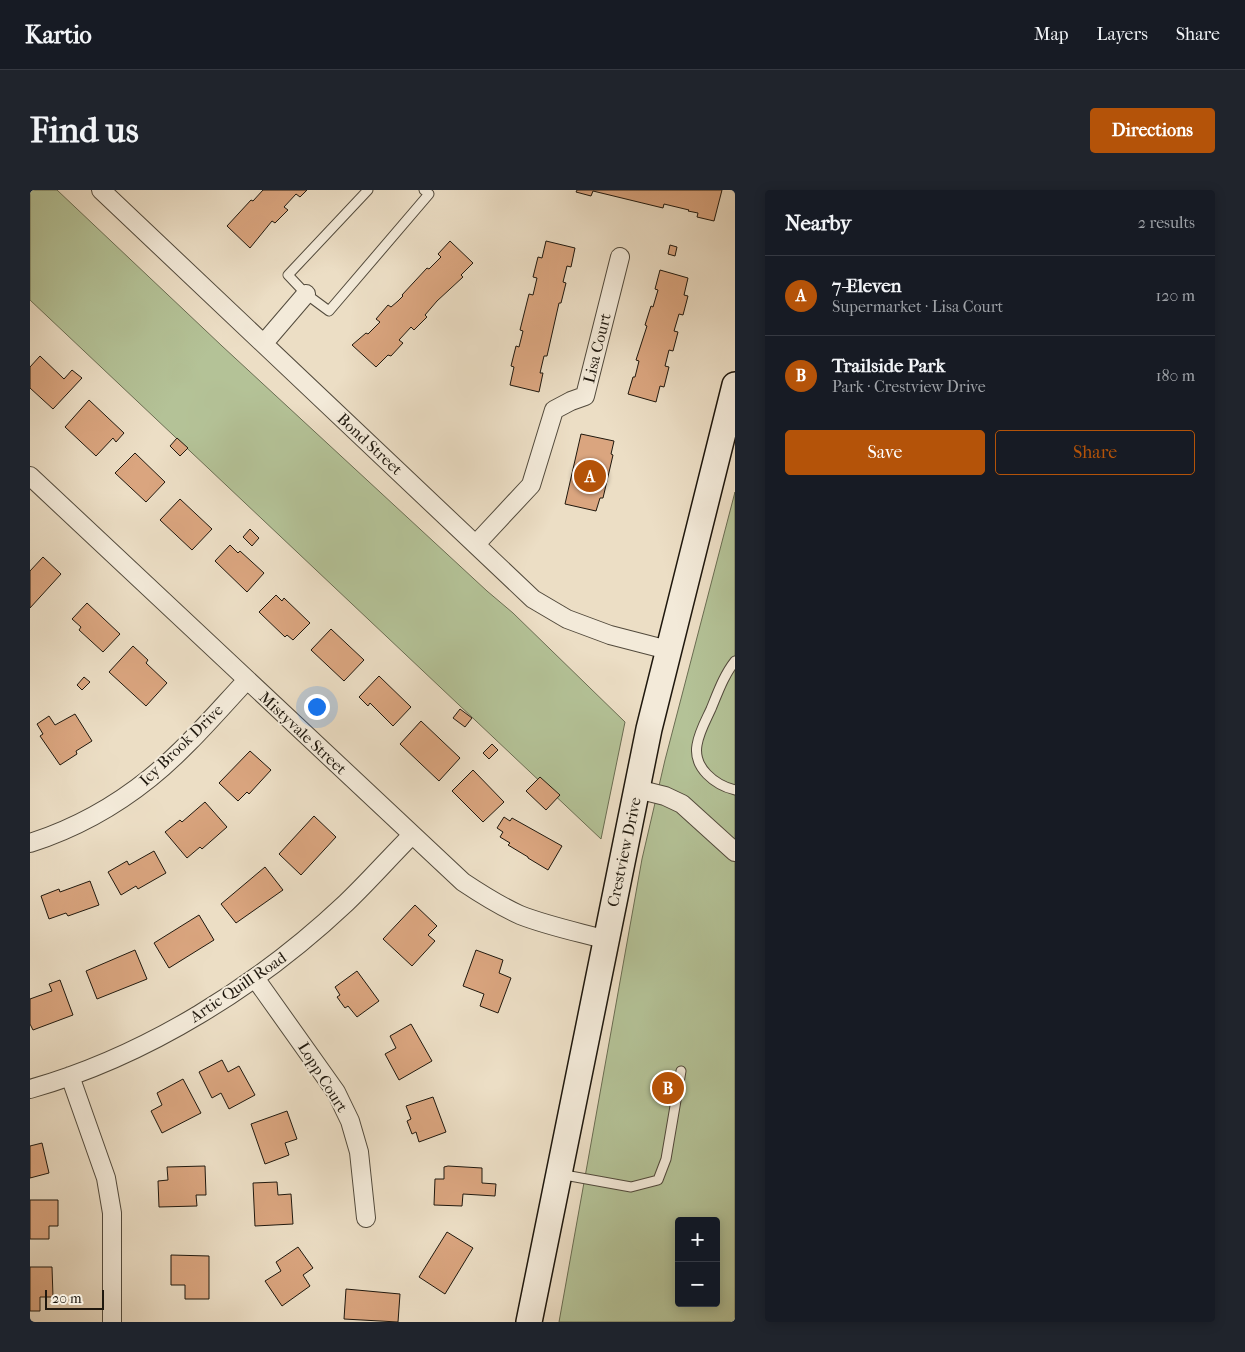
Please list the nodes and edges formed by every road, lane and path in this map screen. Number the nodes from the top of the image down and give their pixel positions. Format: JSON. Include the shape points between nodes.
{"nodes":[{"id":1,"x":101,"y":190,"type":"edge"},
{"id":2,"x":368,"y":190,"type":"edge"},
{"id":3,"x":424,"y":190,"type":"edge"},
{"id":4,"x":620,"y":257,"type":"dead end"},
{"id":5,"x":306,"y":294,"type":"junction"},
{"id":6,"x":264,"y":343,"type":"junction"},
{"id":7,"x":735,"y":385,"type":"edge"},
{"id":8,"x":32,"y":482,"type":"edge"},
{"id":9,"x":476,"y":544,"type":"junction"},
{"id":10,"x":668,"y":650,"type":"junction"},
{"id":11,"x":735,"y":661,"type":"edge"},
{"id":12,"x":247,"y":680,"type":"junction"},
{"id":13,"x":637,"y":789,"type":"junction"},
{"id":14,"x":735,"y":790,"type":"edge"},
{"id":15,"x":412,"y":835,"type":"junction"},
{"id":16,"x":30,"y":843,"type":"edge"},
{"id":17,"x":735,"y":852,"type":"edge"},
{"id":18,"x":606,"y":940,"type":"junction"},
{"id":19,"x":255,"y":978,"type":"junction"},
{"id":20,"x":681,"y":1071,"type":"dead end"},
{"id":21,"x":70,"y":1076,"type":"junction"},
{"id":22,"x":30,"y":1089,"type":"edge"},
{"id":23,"x":559,"y":1174,"type":"junction"},
{"id":24,"x":366,"y":1218,"type":"dead end"},
{"id":25,"x":112,"y":1322,"type":"edge"},
{"id":26,"x":529,"y":1322,"type":"edge"}],
"edges":[{"from":1,"to":6,"type":"street","name":"Bond Street"},
{"from":2,"to":5,"type":"lane","via":[[288,275]]},
{"from":3,"to":5,"type":"lane","via":[[429,194],[329,310]]},
{"from":4,"to":9,"type":"street","name":"Lisa Court","via":[[585,396],[554,410],[532,485]]},
{"from":5,"to":6,"type":"street"},
{"from":6,"to":9,"type":"street","name":"Bond Street"},
{"from":7,"to":10,"type":"main road","name":"Crestview Drive"},
{"from":8,"to":12,"type":"street","name":"Mistyvale Street"},
{"from":9,"to":10,"type":"street","name":"Bond Street","via":[[533,599],[567,619],[610,635]]},
{"from":10,"to":13,"type":"main road","name":"Crestview Drive"},
{"from":11,"to":14,"type":"lane","via":[[720,686],[697,745],[698,758],[706,774]]},
{"from":12,"to":15,"type":"street","name":"Mistyvale Street"},
{"from":12,"to":16,"type":"street","name":"Icy Brook Drive","via":[[170,760],[118,802],[83,822]]},
{"from":13,"to":17,"type":"street","via":[[682,804]]},
{"from":13,"to":18,"type":"main road","name":"Crestview Drive"},
{"from":15,"to":18,"type":"street","name":"Mistyvale Street","via":[[463,882],[491,901],[548,924]]},
{"from":15,"to":19,"type":"street","name":"Artic Quill Road","via":[[347,902]]},
{"from":18,"to":23,"type":"main road","name":"Crestview Drive"},
{"from":19,"to":21,"type":"street","name":"Artic Quill Road","via":[[178,1026]]},
{"from":19,"to":24,"type":"street","name":"Lopp Court","via":[[336,1092],[350,1121],[359,1152]]},
{"from":20,"to":23,"type":"lane","via":[[666,1159],[658,1180],[631,1187]]},
{"from":21,"to":22,"type":"street","name":"Artic Quill Road"},
{"from":21,"to":25,"type":"street","via":[[102,1165],[109,1195],[112,1213]]},
{"from":23,"to":26,"type":"main road","name":"Crestview Drive"}]}
